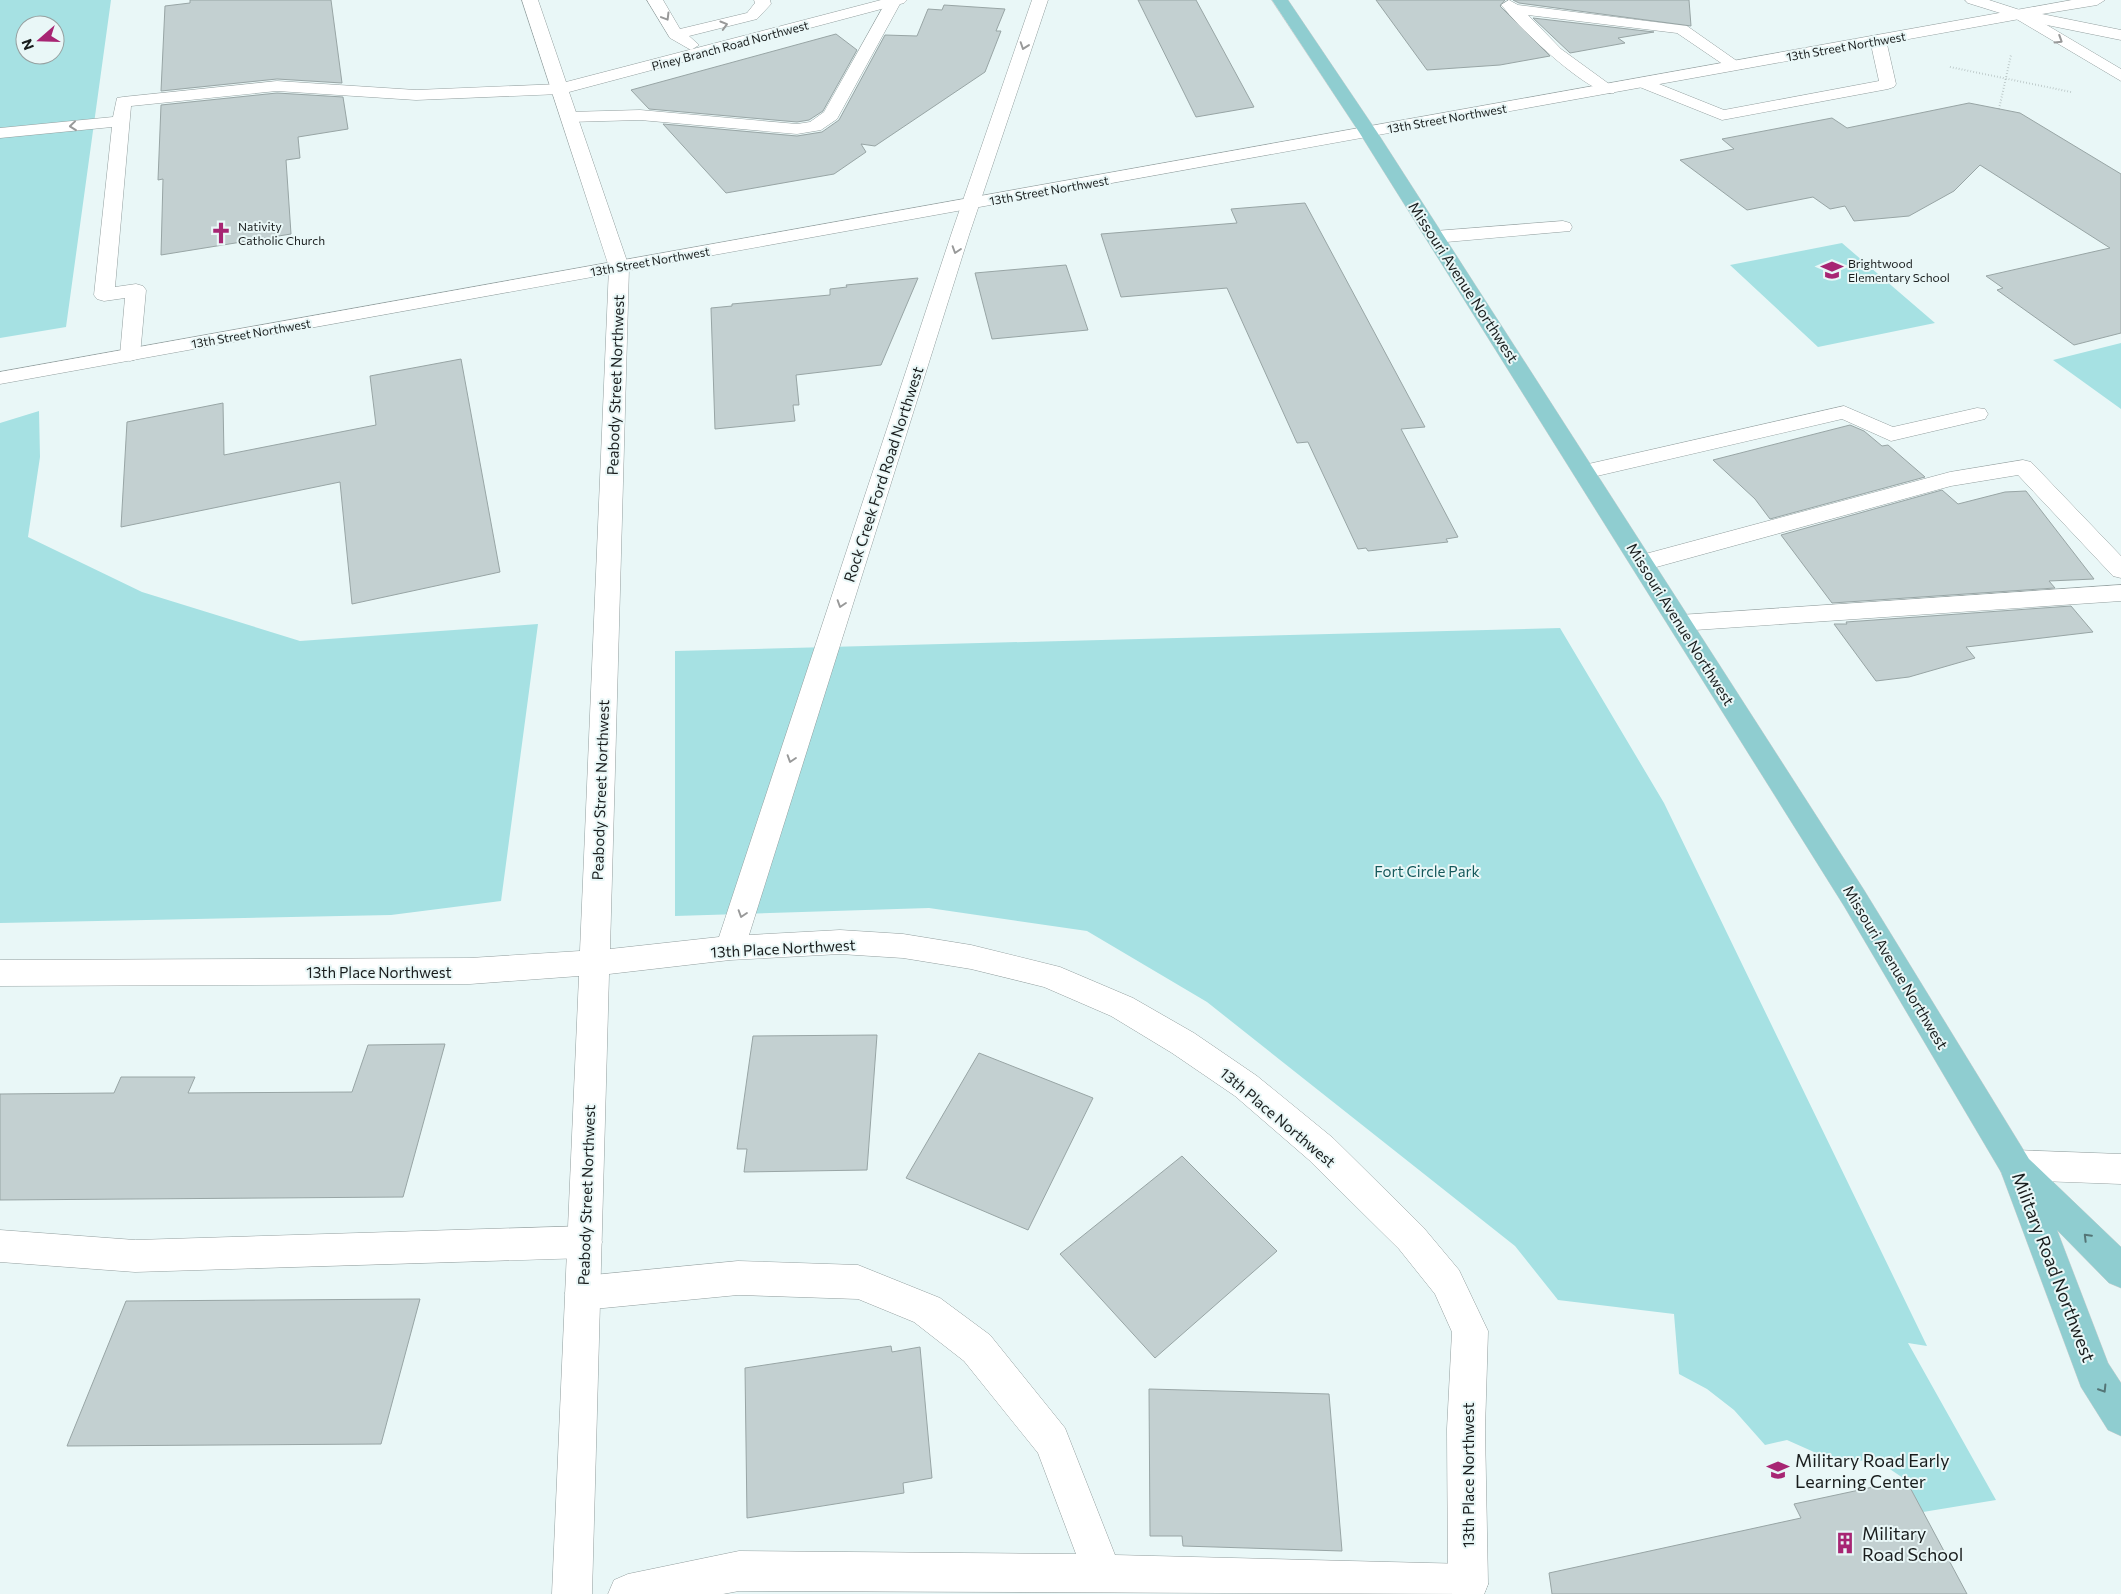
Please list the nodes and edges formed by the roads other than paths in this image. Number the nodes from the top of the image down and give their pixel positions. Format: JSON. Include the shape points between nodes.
{"nodes":[{"id":1,"x":530,"y":0,"type":"edge"},
{"id":2,"x":655,"y":0,"type":"edge"},
{"id":3,"x":762,"y":0,"type":"edge"},
{"id":4,"x":1040,"y":0,"type":"edge"},
{"id":5,"x":1280,"y":0,"type":"edge"},
{"id":6,"x":1973,"y":0,"type":"edge"},
{"id":7,"x":2097,"y":0,"type":"edge"},
{"id":8,"x":896,"y":1,"type":"edge"},
{"id":9,"x":1508,"y":5,"type":"edge"},
{"id":10,"x":2018,"y":14,"type":"junction"},
{"id":11,"x":676,"y":35,"type":"junction"},
{"id":12,"x":2121,"y":35,"type":"edge"},
{"id":13,"x":1878,"y":40,"type":"junction"},
{"id":14,"x":701,"y":52,"type":"junction"},
{"id":15,"x":1736,"y":66,"type":"junction"},
{"id":16,"x":2121,"y":76,"type":"edge"},
{"id":17,"x":1643,"y":83,"type":"junction"},
{"id":18,"x":560,"y":89,"type":"junction"},
{"id":19,"x":1608,"y":89,"type":"junction"},
{"id":20,"x":569,"y":117,"type":"junction"},
{"id":21,"x":122,"y":120,"type":"junction"},
{"id":22,"x":1368,"y":132,"type":"junction"},
{"id":23,"x":0,"y":133,"type":"edge"},
{"id":24,"x":971,"y":203,"type":"junction"},
{"id":25,"x":1563,"y":227,"type":"dead end"},
{"id":26,"x":1435,"y":237,"type":"junction"},
{"id":27,"x":619,"y":267,"type":"junction"},
{"id":28,"x":130,"y":355,"type":"junction"},
{"id":29,"x":0,"y":378,"type":"edge"},
{"id":30,"x":1977,"y":414,"type":"dead end"},
{"id":31,"x":1584,"y":472,"type":"junction"},
{"id":32,"x":1642,"y":563,"type":"junction"},
{"id":33,"x":2121,"y":570,"type":"edge"},
{"id":34,"x":2121,"y":594,"type":"edge"},
{"id":35,"x":1680,"y":623,"type":"junction"},
{"id":36,"x":730,"y":948,"type":"junction"},
{"id":37,"x":594,"y":963,"type":"junction"},
{"id":38,"x":0,"y":973,"type":"edge"},
{"id":39,"x":2015,"y":1165,"type":"junction"},
{"id":40,"x":2121,"y":1169,"type":"edge"},
{"id":41,"x":585,"y":1242,"type":"junction"},
{"id":42,"x":0,"y":1246,"type":"edge"},
{"id":43,"x":2121,"y":1271,"type":"edge"},
{"id":44,"x":583,"y":1293,"type":"junction"},
{"id":45,"x":2121,"y":1417,"type":"edge"},
{"id":46,"x":1103,"y":1574,"type":"junction"},
{"id":47,"x":572,"y":1594,"type":"edge"},
{"id":48,"x":628,"y":1594,"type":"edge"}],
"edges":[{"from":1,"to":18,"type":"street","name":"Peabody Street Northwest"},
{"from":2,"to":11,"type":"street","one_way":true},
{"from":11,"to":3,"type":"street","one_way":true,"via":[[752,16],[763,4]]},
{"from":4,"to":24,"type":"street","name":"Rock Creek Ford Road Northwest","one_way":true},
{"from":5,"to":22,"type":"main road","name":"Missouri Avenue Northwest"},
{"from":6,"to":10,"type":"street"},
{"from":7,"to":10,"type":"street","name":"13th Street Northwest"},
{"from":8,"to":14,"type":"street","name":"Piney Branch Road Northwest"},
{"from":8,"to":20,"type":"street","via":[[832,114],[815,126],[797,129],[640,115]]},
{"from":9,"to":15,"type":"street","via":[[1681,29]]},
{"from":9,"to":19,"type":"street","via":[[1555,52]]},
{"from":10,"to":12,"type":"street"},
{"from":10,"to":13,"type":"street","name":"13th Street Northwest"},
{"from":10,"to":16,"type":"street","one_way":true},
{"from":11,"to":14,"type":"street"},
{"from":13,"to":15,"type":"street","name":"13th Street Northwest"},
{"from":13,"to":17,"type":"street","via":[[1888,84],[1722,115]]},
{"from":14,"to":18,"type":"street","name":"Piney Branch Road Northwest"},
{"from":15,"to":17,"type":"street","name":"13th Street Northwest"},
{"from":17,"to":19,"type":"street","name":"13th Street Northwest"},
{"from":18,"to":20,"type":"street","name":"Peabody Street Northwest"},
{"from":18,"to":21,"type":"street","name":"Piney Branch Road Northwest","via":[[416,96],[277,86],[123,102]]},
{"from":19,"to":22,"type":"street","name":"13th Street Northwest"},
{"from":20,"to":27,"type":"street","name":"Peabody Street Northwest"},
{"from":21,"to":23,"type":"street","one_way":true},
{"from":21,"to":28,"type":"street","via":[[104,295],[136,290]]},
{"from":22,"to":24,"type":"street","name":"13th Street Northwest"},
{"from":22,"to":26,"type":"main road","name":"Missouri Avenue Northwest"},
{"from":24,"to":27,"type":"street","name":"13th Street Northwest"},
{"from":24,"to":36,"type":"street","name":"Rock Creek Ford Road Northwest","one_way":true},
{"from":25,"to":26,"type":"street"},
{"from":26,"to":31,"type":"main road","name":"Missouri Avenue Northwest"},
{"from":27,"to":28,"type":"street","name":"13th Street Northwest"},
{"from":27,"to":37,"type":"street","name":"Peabody Street Northwest"},
{"from":28,"to":29,"type":"street","name":"13th Street Northwest"},
{"from":30,"to":31,"type":"street","via":[[1891,434],[1844,412]]},
{"from":31,"to":32,"type":"main road","name":"Missouri Avenue Northwest"},
{"from":32,"to":33,"type":"street","via":[[1950,480],[2023,467]]},
{"from":32,"to":35,"type":"main road","name":"Missouri Avenue Northwest"},
{"from":34,"to":35,"type":"street"},
{"from":35,"to":39,"type":"main road","name":"Missouri Avenue Northwest","via":[[1854,898]]},
{"from":36,"to":37,"type":"street","name":"13th Place Northwest"},
{"from":36,"to":46,"type":"street","name":"13th Place Northwest","via":[[840,942],[903,946],[972,957],[1049,976],[1122,1007],[1246,1086],[1321,1150],[1423,1253],[1447,1282],[1470,1331],[1466,1429],[1468,1584]]},
{"from":37,"to":38,"type":"street","name":"13th Place Northwest","via":[[470,971]]},
{"from":37,"to":41,"type":"street","name":"Peabody Street Northwest"},
{"from":39,"to":40,"type":"street"},
{"from":43,"to":39,"type":"main road","name":"Military Road Northwest","one_way":true},
{"from":39,"to":45,"type":"main road","name":"Military Road Northwest","one_way":true,"via":[[2094,1374]]},
{"from":41,"to":42,"type":"street","via":[[135,1256]]},
{"from":41,"to":44,"type":"street","name":"Peabody Street Northwest"},
{"from":44,"to":46,"type":"street","via":[[738,1278],[858,1282],[927,1310],[977,1348],[1052,1441]]},
{"from":44,"to":47,"type":"street","name":"Peabody Street Northwest"},
{"from":46,"to":48,"type":"street","via":[[739,1571]]}]}
